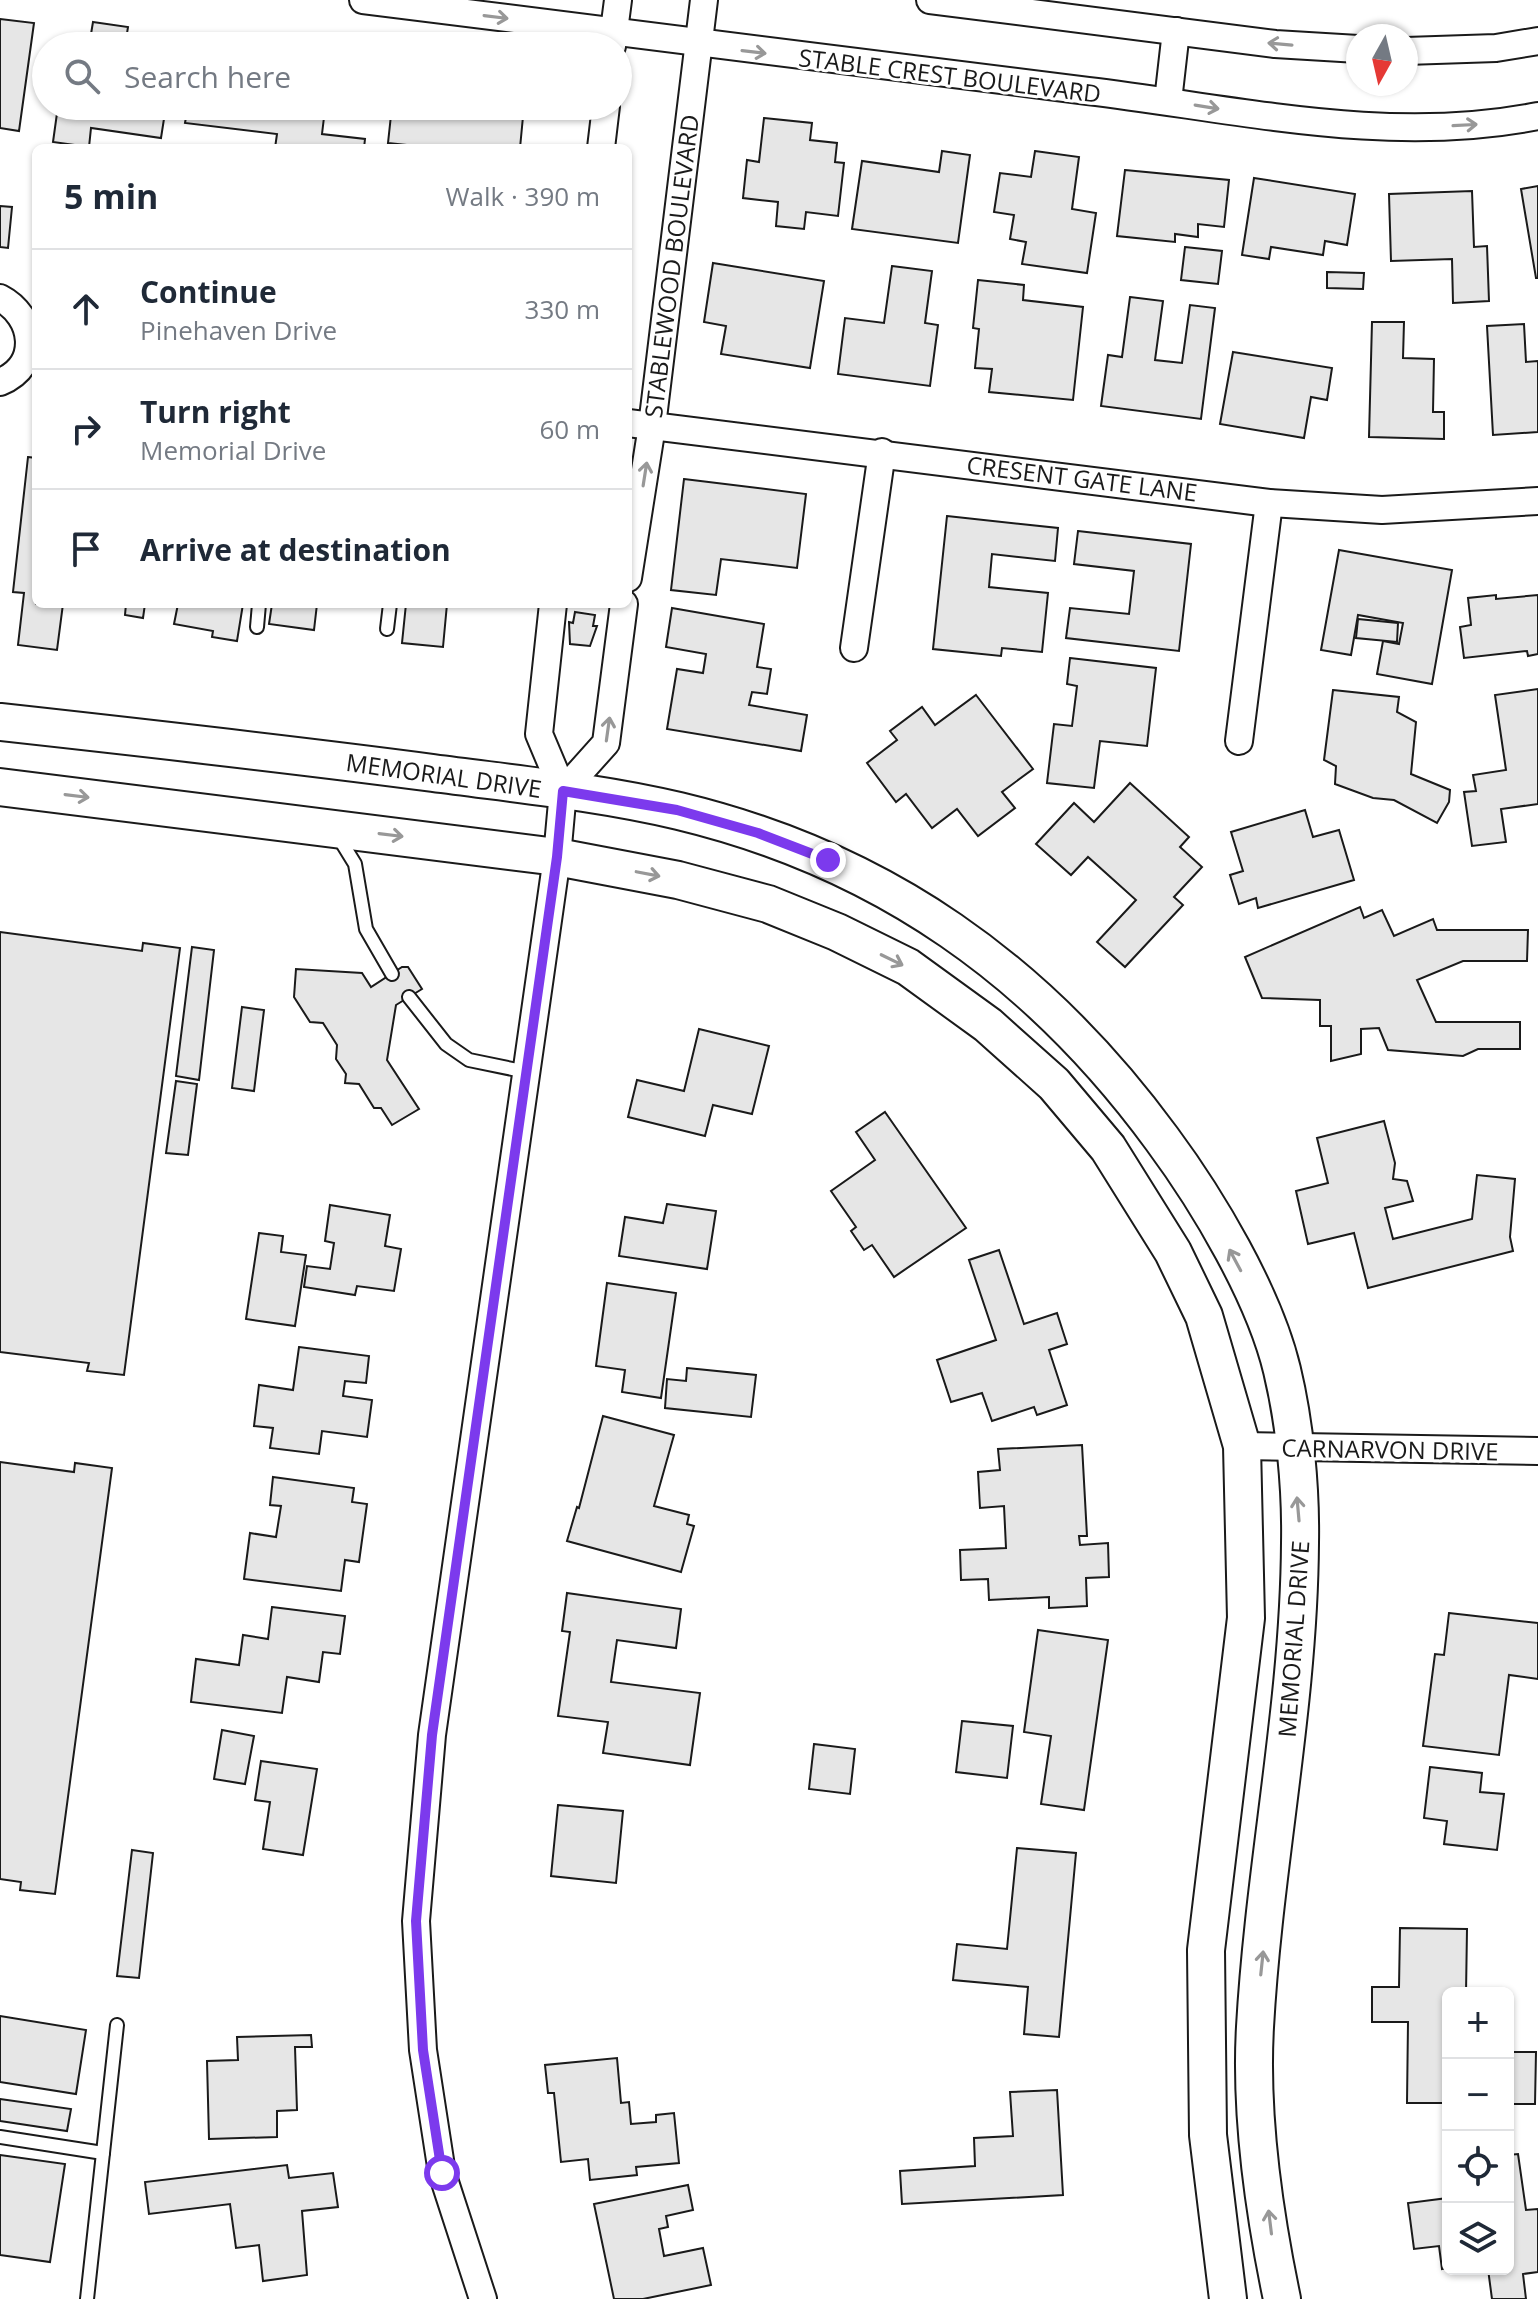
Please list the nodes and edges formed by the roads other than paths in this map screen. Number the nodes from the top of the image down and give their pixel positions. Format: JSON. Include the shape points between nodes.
{"nodes":[{"id":1,"x":363,"y":0,"type":"edge"},
{"id":2,"x":618,"y":0,"type":"edge"},
{"id":3,"x":704,"y":0,"type":"edge"},
{"id":4,"x":930,"y":0,"type":"edge"},
{"id":5,"x":1176,"y":31,"type":"junction"},
{"id":6,"x":568,"y":32,"type":"edge"},
{"id":7,"x":614,"y":32,"type":"edge"},
{"id":8,"x":632,"y":40,"type":"edge"},
{"id":9,"x":1538,"y":41,"type":"edge"},
{"id":10,"x":698,"y":45,"type":"junction"},
{"id":11,"x":1346,"y":48,"type":"edge"},
{"id":12,"x":1418,"y":51,"type":"edge"},
{"id":13,"x":1168,"y":101,"type":"junction"},
{"id":14,"x":1538,"y":116,"type":"edge"},
{"id":15,"x":604,"y":120,"type":"edge"},
{"id":16,"x":601,"y":144,"type":"edge"},
{"id":17,"x":0,"y":298,"type":"edge"},
{"id":18,"x":32,"y":344,"type":"edge"},
{"id":19,"x":32,"y":348,"type":"edge"},
{"id":20,"x":0,"y":382,"type":"edge"},
{"id":21,"x":640,"y":425,"type":"edge"},
{"id":22,"x":882,"y":452,"type":"junction"},
{"id":23,"x":1538,"y":501,"type":"edge"},
{"id":24,"x":1269,"y":503,"type":"junction"},
{"id":25,"x":632,"y":529,"type":"edge"},
{"id":26,"x":259,"y":608,"type":"edge"},
{"id":27,"x":390,"y":608,"type":"edge"},
{"id":28,"x":553,"y":608,"type":"edge"},
{"id":29,"x":623,"y":608,"type":"edge"},
{"id":30,"x":257,"y":627,"type":"dead end"},
{"id":31,"x":387,"y":629,"type":"dead end"},
{"id":32,"x":854,"y":648,"type":"dead end"},
{"id":33,"x":0,"y":722,"type":"edge"},
{"id":34,"x":93,"y":732,"type":"junction"},
{"id":35,"x":0,"y":735,"type":"edge"},
{"id":36,"x":1239,"y":741,"type":"dead end"},
{"id":37,"x":0,"y":787,"type":"edge"},
{"id":38,"x":563,"y":791,"type":"junction"},
{"id":39,"x":333,"y":828,"type":"junction"},
{"id":40,"x":557,"y":857,"type":"junction"},
{"id":41,"x":392,"y":974,"type":"dead end"},
{"id":42,"x":409,"y":997,"type":"dead end"},
{"id":43,"x":527,"y":1072,"type":"junction"},
{"id":44,"x":1242,"y":1446,"type":"junction"},
{"id":45,"x":1293,"y":1448,"type":"junction"},
{"id":46,"x":1538,"y":1451,"type":"edge"},
{"id":47,"x":117,"y":2025,"type":"dead end"},
{"id":48,"x":1258,"y":2131,"type":"junction"},
{"id":49,"x":1208,"y":2135,"type":"junction"},
{"id":50,"x":0,"y":2137,"type":"edge"},
{"id":51,"x":103,"y":2153,"type":"junction"},
{"id":52,"x":87,"y":2299,"type":"edge"},
{"id":53,"x":483,"y":2299,"type":"edge"},
{"id":54,"x":1228,"y":2299,"type":"edge"},
{"id":55,"x":1282,"y":2299,"type":"edge"}],
"edges":[{"from":1,"to":6,"type":"street","name":"STABLE CREST BOULEVARD","one_way":true},
{"from":2,"to":7,"type":"street"},
{"from":3,"to":10,"type":"street","name":"STABLEWOOD BOULEVARD"},
{"from":4,"to":5,"type":"street"},
{"from":11,"to":5,"type":"street","one_way":true},
{"from":5,"to":13,"type":"street"},
{"from":8,"to":10,"type":"street","name":"STABLE CREST BOULEVARD"},
{"from":9,"to":12,"type":"street"},
{"from":10,"to":13,"type":"street","name":"STABLE CREST BOULEVARD","one_way":true},
{"from":10,"to":21,"type":"street","name":"STABLEWOOD BOULEVARD"},
{"from":13,"to":14,"type":"street","name":"STABLE CREST BOULEVARD","one_way":true,"via":[[1284,120],[1399,128]]},
{"from":15,"to":16,"type":"street"},
{"from":17,"to":18,"type":"street","via":[[24,317]]},
{"from":19,"to":20,"type":"street","via":[[16,372]]},
{"from":21,"to":22,"type":"street","name":"CRESENT GATE LANE"},
{"from":25,"to":21,"type":"street","name":"STABLEWOOD BOULEVARD","one_way":true},
{"from":22,"to":24,"type":"street","name":"CRESENT GATE LANE"},
{"from":22,"to":32,"type":"street"},
{"from":23,"to":24,"type":"street","name":"CRESENT GATE LANE","via":[[1382,510]]},
{"from":24,"to":36,"type":"street"},
{"from":26,"to":30,"type":"lane"},
{"from":27,"to":31,"type":"lane"},
{"from":28,"to":38,"type":"street","via":[[539,734]]},
{"from":38,"to":29,"type":"street","one_way":true,"via":[[606,743]]},
{"from":33,"to":34,"type":"main road","name":"MEMORIAL DRIVE"},
{"from":34,"to":35,"type":"main road"},
{"from":34,"to":38,"type":"main road","name":"MEMORIAL DRIVE"},
{"from":37,"to":39,"type":"main road","name":"MEMORIAL DRIVE","one_way":true},
{"from":38,"to":40,"type":"street"},
{"from":45,"to":38,"type":"main road","name":"MEMORIAL DRIVE","one_way":true,"via":[[1282,1369],[1259,1307],[1195,1183],[1122,1084],[1059,1015],[982,950],[914,903],[828,860],[677,810]]},
{"from":39,"to":40,"type":"main road","name":"MEMORIAL DRIVE","one_way":true},
{"from":39,"to":41,"type":"lane","via":[[355,864],[366,929]]},
{"from":40,"to":43,"type":"street"},
{"from":40,"to":44,"type":"main road","name":"MEMORIAL DRIVE","one_way":true,"via":[[768,904],[908,967],[988,1025],[1054,1084],[1108,1148],[1173,1252],[1204,1316]]},
{"from":42,"to":43,"type":"lane","via":[[446,1044],[469,1060]]},
{"from":43,"to":53,"type":"street","via":[[432,1735],[416,1921],[423,2050],[442,2173]]},
{"from":44,"to":45,"type":"street","name":"CARNARVON DRIVE"},
{"from":44,"to":49,"type":"main road","name":"MEMORIAL DRIVE","via":[[1246,1618],[1206,1950]]},
{"from":45,"to":46,"type":"street","name":"CARNARVON DRIVE"},
{"from":48,"to":45,"type":"main road","name":"MEMORIAL DRIVE","one_way":true,"via":[[1254,2031],[1298,1625],[1301,1535]]},
{"from":47,"to":51,"type":"lane"},
{"from":48,"to":49,"type":"main road"},
{"from":55,"to":48,"type":"main road","name":"MEMORIAL DRIVE","one_way":true},
{"from":49,"to":54,"type":"main road","name":"MEMORIAL DRIVE"},
{"from":50,"to":51,"type":"lane"},
{"from":51,"to":52,"type":"lane"}]}
